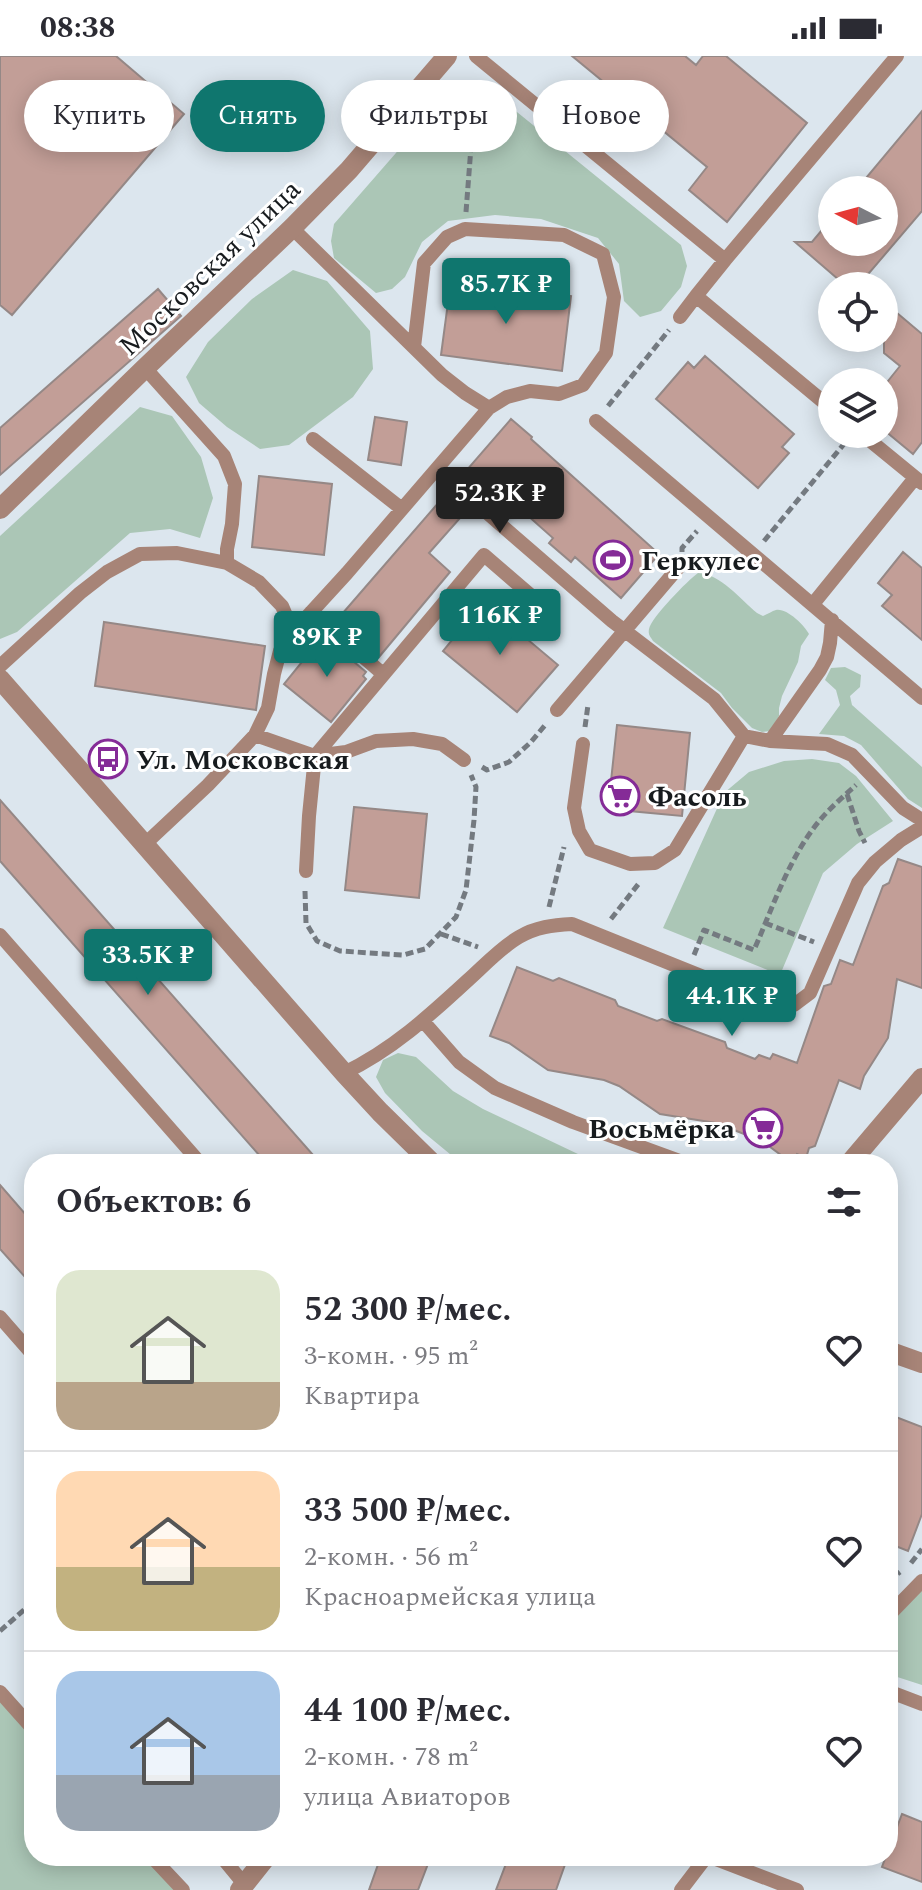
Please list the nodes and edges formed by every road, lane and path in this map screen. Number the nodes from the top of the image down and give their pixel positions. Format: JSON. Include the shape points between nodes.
{"nodes":[{"id":1,"x":447,"y":56,"type":"edge"},
{"id":2,"x":897,"y":56,"type":"edge"},
{"id":3,"x":477,"y":57,"type":"edge"},
{"id":4,"x":292,"y":228,"type":"junction"},
{"id":5,"x":465,"y":229,"type":"junction"},
{"id":6,"x":725,"y":260,"type":"junction"},
{"id":7,"x":696,"y":296,"type":"junction"},
{"id":8,"x":680,"y":317,"type":"joint"},
{"id":9,"x":414,"y":347,"type":"junction"},
{"id":10,"x":145,"y":368,"type":"junction"},
{"id":11,"x":818,"y":397,"type":"edge"},
{"id":12,"x":489,"y":408,"type":"junction"},
{"id":13,"x":596,"y":421,"type":"joint"},
{"id":14,"x":313,"y":439,"type":"dead end"},
{"id":15,"x":840,"y":448,"type":"edge"},
{"id":16,"x":879,"y":448,"type":"edge"},
{"id":17,"x":919,"y":481,"type":"edge"},
{"id":18,"x":0,"y":509,"type":"edge"},
{"id":19,"x":402,"y":509,"type":"junction"},
{"id":20,"x":485,"y":511,"type":"dead end"},
{"id":21,"x":709,"y":517,"type":"junction"},
{"id":22,"x":753,"y":554,"type":"junction"},
{"id":23,"x":227,"y":563,"type":"junction"},
{"id":24,"x":678,"y":568,"type":"joint"},
{"id":25,"x":813,"y":604,"type":"junction"},
{"id":26,"x":549,"y":611,"type":"dead end"},
{"id":27,"x":311,"y":612,"type":"junction"},
{"id":28,"x":832,"y":620,"type":"junction"},
{"id":29,"x":293,"y":632,"type":"junction"},
{"id":30,"x":626,"y":632,"type":"junction"},
{"id":31,"x":0,"y":666,"type":"edge"},
{"id":32,"x":383,"y":674,"type":"junction"},
{"id":33,"x":0,"y":679,"type":"edge"},
{"id":34,"x":922,"y":698,"type":"edge"},
{"id":35,"x":557,"y":710,"type":"joint"},
{"id":36,"x":255,"y":735,"type":"junction"},
{"id":37,"x":744,"y":736,"type":"junction"},
{"id":38,"x":770,"y":741,"type":"junction"},
{"id":39,"x":583,"y":744,"type":"dead end"},
{"id":40,"x":315,"y":756,"type":"junction"},
{"id":41,"x":464,"y":760,"type":"junction"},
{"id":42,"x":869,"y":773,"type":"junction"},
{"id":43,"x":847,"y":794,"type":"junction"},
{"id":44,"x":574,"y":808,"type":"junction"},
{"id":45,"x":922,"y":820,"type":"edge"},
{"id":46,"x":922,"y":827,"type":"edge"},
{"id":47,"x":145,"y":844,"type":"junction"},
{"id":48,"x":875,"y":862,"type":"junction"},
{"id":49,"x":655,"y":863,"type":"junction"},
{"id":50,"x":306,"y":871,"type":"joint"},
{"id":51,"x":765,"y":923,"type":"junction"},
{"id":52,"x":544,"y":926,"type":"junction"},
{"id":53,"x":441,"y":934,"type":"junction"},
{"id":54,"x":599,"y":934,"type":"junction"},
{"id":55,"x":0,"y":935,"type":"edge"},
{"id":56,"x":829,"y":948,"type":"junction"},
{"id":57,"x":497,"y":954,"type":"junction"},
{"id":58,"x":688,"y":972,"type":"junction"},
{"id":59,"x":423,"y":1021,"type":"junction"},
{"id":60,"x":344,"y":1073,"type":"junction"},
{"id":61,"x":922,"y":1078,"type":"edge"},
{"id":62,"x":192,"y":1154,"type":"edge"},
{"id":63,"x":423,"y":1154,"type":"edge"},
{"id":64,"x":661,"y":1154,"type":"edge"},
{"id":65,"x":857,"y":1154,"type":"edge"},
{"id":66,"x":0,"y":1317,"type":"edge"},
{"id":67,"x":24,"y":1345,"type":"edge"},
{"id":68,"x":898,"y":1355,"type":"edge"},
{"id":69,"x":922,"y":1363,"type":"edge"},
{"id":70,"x":922,"y":1581,"type":"edge"},
{"id":71,"x":898,"y":1606,"type":"edge"},
{"id":72,"x":24,"y":1610,"type":"edge"},
{"id":73,"x":0,"y":1631,"type":"edge"},
{"id":74,"x":0,"y":1692,"type":"edge"},
{"id":75,"x":898,"y":1695,"type":"edge"},
{"id":76,"x":922,"y":1704,"type":"edge"},
{"id":77,"x":24,"y":1719,"type":"edge"},
{"id":78,"x":160,"y":1866,"type":"edge"},
{"id":79,"x":228,"y":1866,"type":"edge"},
{"id":80,"x":259,"y":1866,"type":"edge"},
{"id":81,"x":700,"y":1866,"type":"edge"},
{"id":82,"x":734,"y":1866,"type":"edge"},
{"id":83,"x":242,"y":1887,"type":"edge"},
{"id":84,"x":183,"y":1890,"type":"edge"},
{"id":85,"x":681,"y":1890,"type":"edge"},
{"id":86,"x":797,"y":1890,"type":"edge"}],
"edges":[{"from":1,"to":4,"type":"street","name":"Московская улица"},
{"from":2,"to":6,"type":"lane"},
{"from":3,"to":5,"type":"path"},
{"from":3,"to":6,"type":"lane"},
{"from":4,"to":9,"type":"lane"},
{"from":4,"to":10,"type":"street","name":"Московская улица"},
{"from":5,"to":9,"type":"lane","via":[[447,237],[424,263]]},
{"from":5,"to":12,"type":"lane","via":[[564,235],[603,254],[614,297],[606,353],[583,385],[559,394],[530,391]]},
{"from":6,"to":7,"type":"lane"},
{"from":7,"to":8,"type":"lane"},
{"from":7,"to":11,"type":"lane"},
{"from":8,"to":13,"type":"path"},
{"from":9,"to":12,"type":"lane","via":[[442,375]]},
{"from":10,"to":18,"type":"street","name":"Московская улица"},
{"from":10,"to":23,"type":"lane","via":[[224,456],[235,484]]},
{"from":12,"to":19,"type":"lane"},
{"from":13,"to":21,"type":"lane"},
{"from":14,"to":19,"type":"lane"},
{"from":15,"to":22,"type":"path"},
{"from":16,"to":17,"type":"lane"},
{"from":17,"to":25,"type":"lane"},
{"from":19,"to":27,"type":"lane"},
{"from":20,"to":30,"type":"lane"},
{"from":21,"to":22,"type":"lane"},
{"from":21,"to":24,"type":"path","via":[[682,548]]},
{"from":22,"to":25,"type":"lane"},
{"from":23,"to":29,"type":"lane","via":[[267,590],[282,606]]},
{"from":23,"to":31,"type":"lane","via":[[177,553],[140,554],[80,593]]},
{"from":24,"to":30,"type":"lane"},
{"from":25,"to":28,"type":"lane"},
{"from":26,"to":32,"type":"lane","via":[[484,555]]},
{"from":27,"to":29,"type":"lane"},
{"from":27,"to":32,"type":"lane"},
{"from":28,"to":34,"type":"lane"},
{"from":28,"to":38,"type":"lane","via":[[827,657]]},
{"from":29,"to":36,"type":"lane","via":[[280,651],[268,708]]},
{"from":30,"to":35,"type":"lane"},
{"from":30,"to":37,"type":"lane","via":[[714,699]]},
{"from":32,"to":40,"type":"lane"},
{"from":33,"to":47,"type":"street"},
{"from":35,"to":41,"type":"path","via":[[509,762],[487,770]]},
{"from":36,"to":40,"type":"lane"},
{"from":36,"to":47,"type":"lane"},
{"from":37,"to":38,"type":"lane"},
{"from":37,"to":49,"type":"lane","via":[[675,850]]},
{"from":38,"to":42,"type":"lane","via":[[827,744],[852,755]]},
{"from":39,"to":44,"type":"lane"},
{"from":40,"to":41,"type":"lane","via":[[376,741],[413,739],[442,744]]},
{"from":40,"to":50,"type":"lane"},
{"from":41,"to":53,"type":"path","via":[[476,787],[466,890],[456,917]]},
{"from":42,"to":43,"type":"path"},
{"from":42,"to":45,"type":"lane"},
{"from":43,"to":48,"type":"path"},
{"from":43,"to":51,"type":"path","via":[[804,842]]},
{"from":44,"to":49,"type":"lane","via":[[590,850],[630,864]]},
{"from":44,"to":52,"type":"path"},
{"from":46,"to":48,"type":"lane"},
{"from":47,"to":60,"type":"street"},
{"from":48,"to":56,"type":"lane","via":[[858,883]]},
{"from":49,"to":54,"type":"path"},
{"from":50,"to":53,"type":"path","via":[[306,923],[317,941],[340,951],[403,955],[425,949]]},
{"from":51,"to":56,"type":"path"},
{"from":51,"to":58,"type":"path","via":[[754,950],[704,930]]},
{"from":52,"to":54,"type":"lane","via":[[572,924]]},
{"from":52,"to":57,"type":"lane"},
{"from":53,"to":57,"type":"path"},
{"from":54,"to":58,"type":"lane"},
{"from":55,"to":62,"type":"lane"},
{"from":56,"to":58,"type":"lane","via":[[810,993],[794,1005],[771,1004]]},
{"from":57,"to":59,"type":"lane"},
{"from":59,"to":60,"type":"lane"},
{"from":59,"to":64,"type":"lane","via":[[459,1062],[495,1088]]},
{"from":60,"to":63,"type":"street"},
{"from":61,"to":65,"type":"street"},
{"from":66,"to":67,"type":"lane"},
{"from":68,"to":69,"type":"street"},
{"from":70,"to":71,"type":"lane"},
{"from":72,"to":73,"type":"path"},
{"from":74,"to":77,"type":"lane"},
{"from":75,"to":76,"type":"lane"},
{"from":78,"to":84,"type":"lane"},
{"from":79,"to":83,"type":"lane"},
{"from":80,"to":83,"type":"street"},
{"from":81,"to":85,"type":"lane"},
{"from":82,"to":86,"type":"lane"}]}
